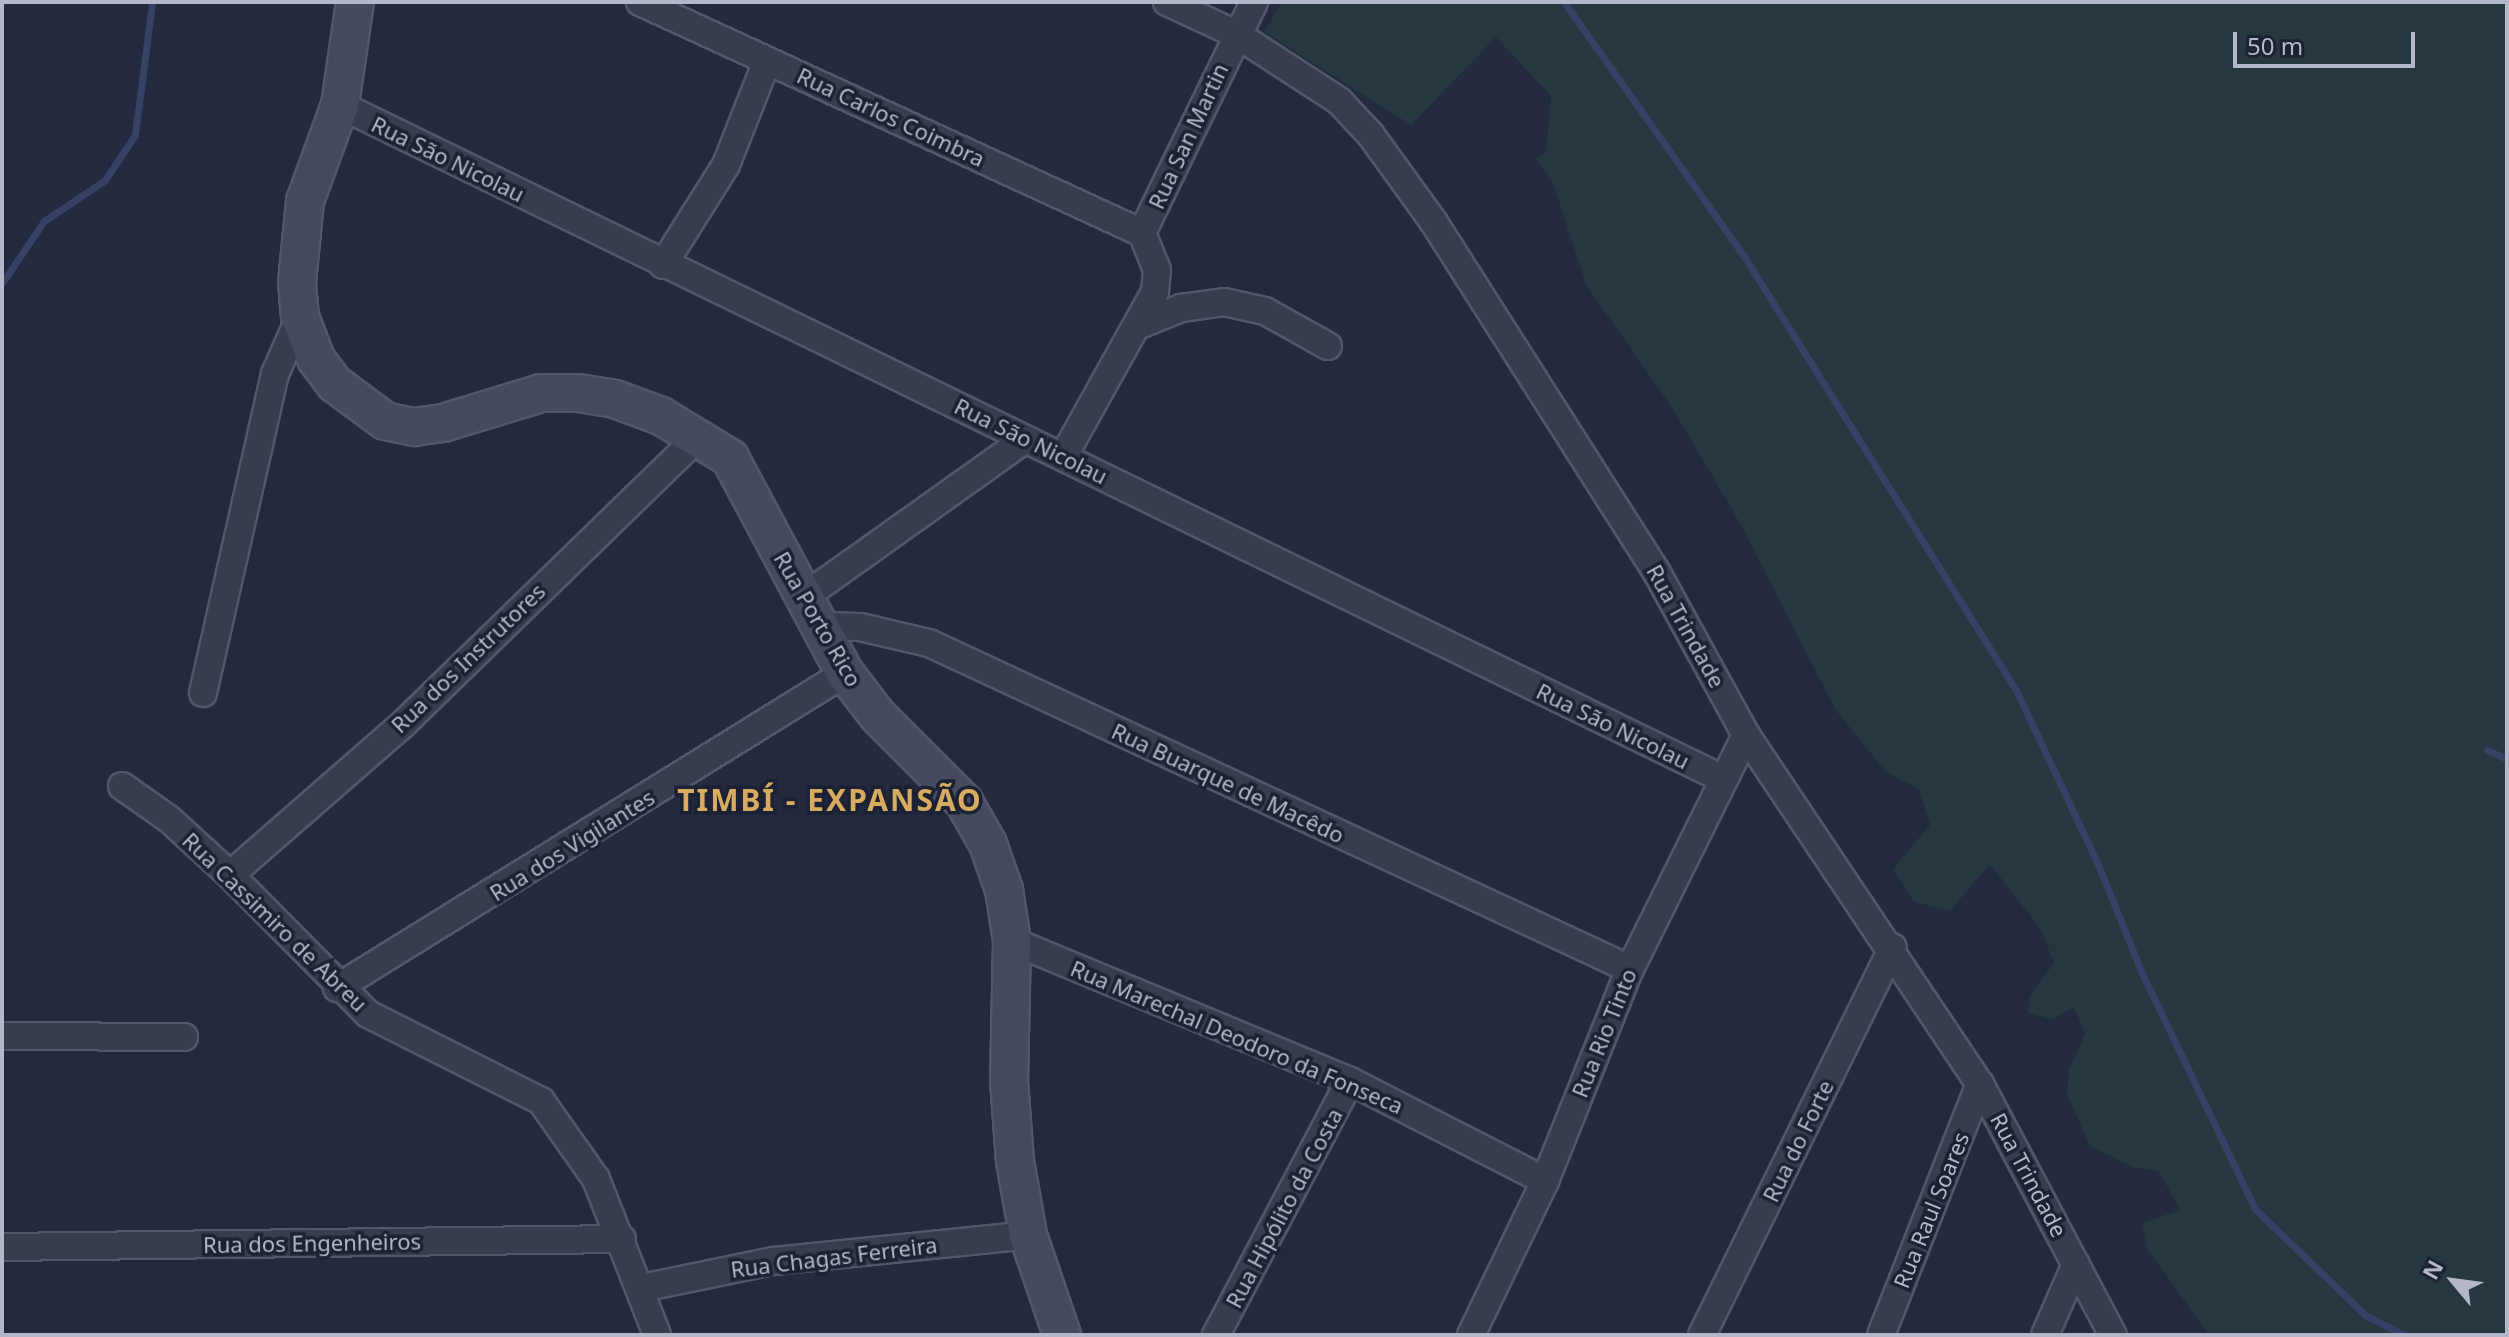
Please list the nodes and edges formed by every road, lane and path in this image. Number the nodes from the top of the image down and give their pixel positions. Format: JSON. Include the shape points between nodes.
{"nodes":[{"id":1,"x":355,"y":2,"type":"edge"},
{"id":2,"x":640,"y":2,"type":"edge"},
{"id":3,"x":1167,"y":2,"type":"edge"},
{"id":4,"x":1254,"y":2,"type":"edge"},
{"id":5,"x":1236,"y":34,"type":"junction"},
{"id":6,"x":767,"y":61,"type":"junction"},
{"id":7,"x":340,"y":105,"type":"junction"},
{"id":8,"x":1142,"y":233,"type":"junction"},
{"id":9,"x":663,"y":265,"type":"junction"},
{"id":10,"x":300,"y":317,"type":"junction"},
{"id":11,"x":1137,"y":326,"type":"junction"},
{"id":12,"x":1328,"y":346,"type":"dead end"},
{"id":13,"x":700,"y":435,"type":"junction"},
{"id":14,"x":1024,"y":440,"type":"junction"},
{"id":15,"x":1063,"y":457,"type":"junction"},
{"id":16,"x":812,"y":611,"type":"junction"},
{"id":17,"x":845,"y":673,"type":"junction"},
{"id":18,"x":203,"y":693,"type":"dead end"},
{"id":19,"x":1746,"y":735,"type":"junction"},
{"id":20,"x":1721,"y":778,"type":"junction"},
{"id":21,"x":122,"y":786,"type":"dead end"},
{"id":22,"x":230,"y":875,"type":"junction"},
{"id":23,"x":1012,"y":941,"type":"junction"},
{"id":24,"x":1893,"y":947,"type":"junction"},
{"id":25,"x":1630,"y":969,"type":"junction"},
{"id":26,"x":337,"y":988,"type":"junction"},
{"id":27,"x":2,"y":1036,"type":"edge"},
{"id":28,"x":184,"y":1037,"type":"dead end"},
{"id":29,"x":1350,"y":1081,"type":"junction"},
{"id":30,"x":1980,"y":1084,"type":"junction"},
{"id":31,"x":1545,"y":1181,"type":"junction"},
{"id":32,"x":1028,"y":1235,"type":"junction"},
{"id":33,"x":622,"y":1239,"type":"junction"},
{"id":34,"x":2,"y":1247,"type":"edge"},
{"id":35,"x":2076,"y":1264,"type":"junction"},
{"id":36,"x":642,"y":1288,"type":"junction"},
{"id":37,"x":657,"y":1335,"type":"edge"},
{"id":38,"x":1062,"y":1335,"type":"edge"},
{"id":39,"x":1216,"y":1335,"type":"edge"},
{"id":40,"x":1471,"y":1335,"type":"edge"},
{"id":41,"x":1702,"y":1335,"type":"edge"},
{"id":42,"x":1881,"y":1335,"type":"edge"},
{"id":43,"x":2045,"y":1335,"type":"edge"},
{"id":44,"x":2113,"y":1335,"type":"edge"}],
"edges":[{"from":1,"to":7,"type":"street","name":"Rua Porto Rico"},
{"from":2,"to":6,"type":"street","name":"Rua Carlos Coimbra"},
{"from":3,"to":5,"type":"street","name":"Rua Trindade"},
{"from":4,"to":5,"type":"street","name":"Rua San Martin"},
{"from":5,"to":8,"type":"street","name":"Rua San Martin"},
{"from":5,"to":19,"type":"street","name":"Rua Trindade","via":[[1339,101],[1379,146],[1555,405]]},
{"from":6,"to":8,"type":"street","name":"Rua Carlos Coimbra"},
{"from":6,"to":9,"type":"street","via":[[726,165]]},
{"from":7,"to":9,"type":"street","name":"Rua São Nicolau"},
{"from":7,"to":10,"type":"street","name":"Rua Porto Rico","via":[[305,201],[297,283]]},
{"from":8,"to":11,"type":"street","name":"Rua San Martin","via":[[1157,270],[1155,292]]},
{"from":9,"to":14,"type":"street","name":"Rua São Nicolau"},
{"from":10,"to":13,"type":"street","name":"Rua Porto Rico","via":[[316,359],[335,384],[385,421],[414,427],[443,423],[541,393],[578,393],[615,399]]},
{"from":10,"to":18,"type":"street","name":"Rua Porto Rico","via":[[275,374]]},
{"from":11,"to":12,"type":"street","via":[[1181,308],[1224,302],[1265,311]]},
{"from":11,"to":15,"type":"street","name":"Rua San Martin"},
{"from":13,"to":16,"type":"street","name":"Rua Porto Rico","via":[[730,458]]},
{"from":13,"to":22,"type":"street","name":"Rua dos Instrutores","via":[[404,723]]},
{"from":14,"to":15,"type":"street","name":"Rua São Nicolau"},
{"from":14,"to":16,"type":"street"},
{"from":15,"to":20,"type":"street","name":"Rua São Nicolau"},
{"from":16,"to":17,"type":"street","name":"Rua Porto Rico"},
{"from":16,"to":25,"type":"street","name":"Rua Buarque de Macêdo","via":[[929,643]]},
{"from":17,"to":23,"type":"street","name":"Rua Porto Rico","via":[[878,716],[964,802],[988,844],[1004,890]]},
{"from":17,"to":26,"type":"street","name":"Rua dos Vigilantes"},
{"from":19,"to":20,"type":"street","name":"Rua Rio Tinto"},
{"from":19,"to":24,"type":"street","name":"Rua Trindade"},
{"from":20,"to":25,"type":"street","name":"Rua Rio Tinto"},
{"from":21,"to":22,"type":"street","name":"Rua Cassimiro de Abreu","via":[[169,819]]},
{"from":22,"to":26,"type":"street","name":"Rua Cassimiro de Abreu"},
{"from":23,"to":29,"type":"street","name":"Rua Marechal Deodoro da Fonseca"},
{"from":23,"to":32,"type":"street","name":"Rua Porto Rico","via":[[1009,1080]]},
{"from":24,"to":30,"type":"street","name":"Rua Trindade"},
{"from":24,"to":41,"type":"street","name":"Rua do Forte"},
{"from":25,"to":31,"type":"street","name":"Rua Rio Tinto"},
{"from":26,"to":33,"type":"street","name":"Rua Cassimiro de Abreu","via":[[399,1034],[541,1101],[596,1179]]},
{"from":27,"to":28,"type":"street"},
{"from":29,"to":31,"type":"street","name":"Rua Marechal Deodoro da Fonseca"},
{"from":29,"to":39,"type":"street","name":"Rua Hipólito da Costa"},
{"from":30,"to":35,"type":"street","name":"Rua Trindade"},
{"from":30,"to":42,"type":"street","name":"Rua Raul Soares"},
{"from":31,"to":40,"type":"street","name":"Rua Rio Tinto"},
{"from":32,"to":36,"type":"street","name":"Rua Chagas Ferreira","via":[[774,1261]]},
{"from":32,"to":38,"type":"street","name":"Rua Porto Rico"},
{"from":33,"to":34,"type":"street","name":"Rua dos Engenheiros"},
{"from":33,"to":36,"type":"street","name":"Rua Cassimiro de Abreu"},
{"from":35,"to":43,"type":"street"},
{"from":35,"to":44,"type":"street","name":"Rua Trindade"},
{"from":36,"to":37,"type":"street","name":"Rua Cassimiro de Abreu"}]}
